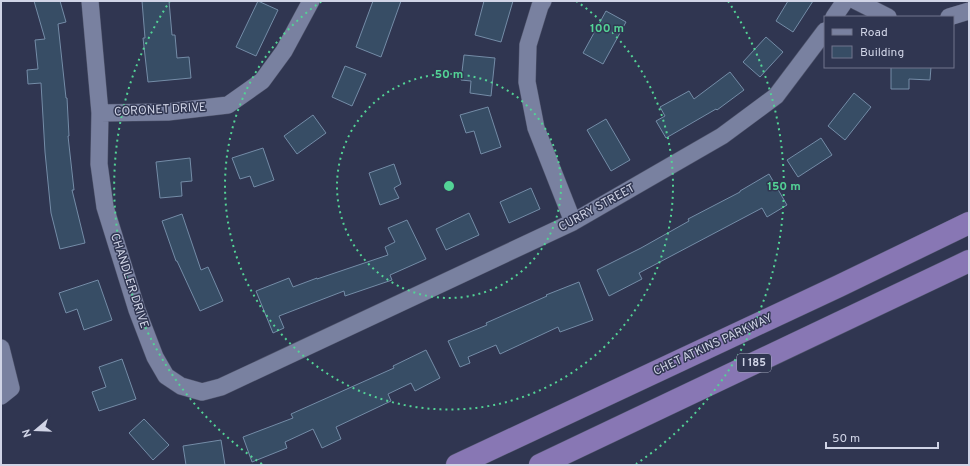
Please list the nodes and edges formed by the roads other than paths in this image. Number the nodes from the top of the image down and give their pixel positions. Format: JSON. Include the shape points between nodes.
{"nodes":[{"id":1,"x":90,"y":1,"type":"edge"},
{"id":2,"x":311,"y":1,"type":"edge"},
{"id":3,"x":543,"y":1,"type":"edge"},
{"id":4,"x":845,"y":1,"type":"edge"},
{"id":5,"x":856,"y":1,"type":"edge"},
{"id":6,"x":969,"y":11,"type":"edge"},
{"id":7,"x":835,"y":16,"type":"edge"},
{"id":8,"x":886,"y":16,"type":"edge"},
{"id":9,"x":952,"y":16,"type":"edge"},
{"id":10,"x":824,"y":32,"type":"edge"},
{"id":11,"x":100,"y":113,"type":"junction"},
{"id":12,"x":574,"y":222,"type":"junction"},
{"id":13,"x":969,"y":223,"type":"edge"},
{"id":14,"x":969,"y":261,"type":"edge"},
{"id":15,"x":332,"y":335,"type":"joint"},
{"id":16,"x":1,"y":348,"type":"edge"},
{"id":17,"x":1,"y":396,"type":"edge"},
{"id":18,"x":457,"y":465,"type":"edge"},
{"id":19,"x":540,"y":465,"type":"edge"}],
"edges":[{"from":1,"to":11,"type":"street","name":"CHANDLER DRIVE"},
{"from":2,"to":11,"type":"street","name":"CORONET DRIVE","via":[[284,51],[262,81],[228,106],[168,112]]},
{"from":3,"to":12,"type":"street","via":[[528,44],[528,82],[536,128]]},
{"from":4,"to":7,"type":"street"},
{"from":5,"to":8,"type":"street"},
{"from":6,"to":9,"type":"street"},
{"from":10,"to":12,"type":"street","name":"CURRY STREET","via":[[776,96],[722,136]]},
{"from":11,"to":15,"type":"street","name":"CHANDLER DRIVE","via":[[99,164],[105,207],[137,310],[166,376],[181,386],[202,392],[221,387]]},
{"from":12,"to":15,"type":"street","name":"CURRY STREET"},
{"from":13,"to":18,"type":"highway","name":"CHET ATKINS PARKWAY"},
{"from":14,"to":19,"type":"highway","number":"I 185"},
{"from":16,"to":17,"type":"street","via":[[11,388]]}]}
